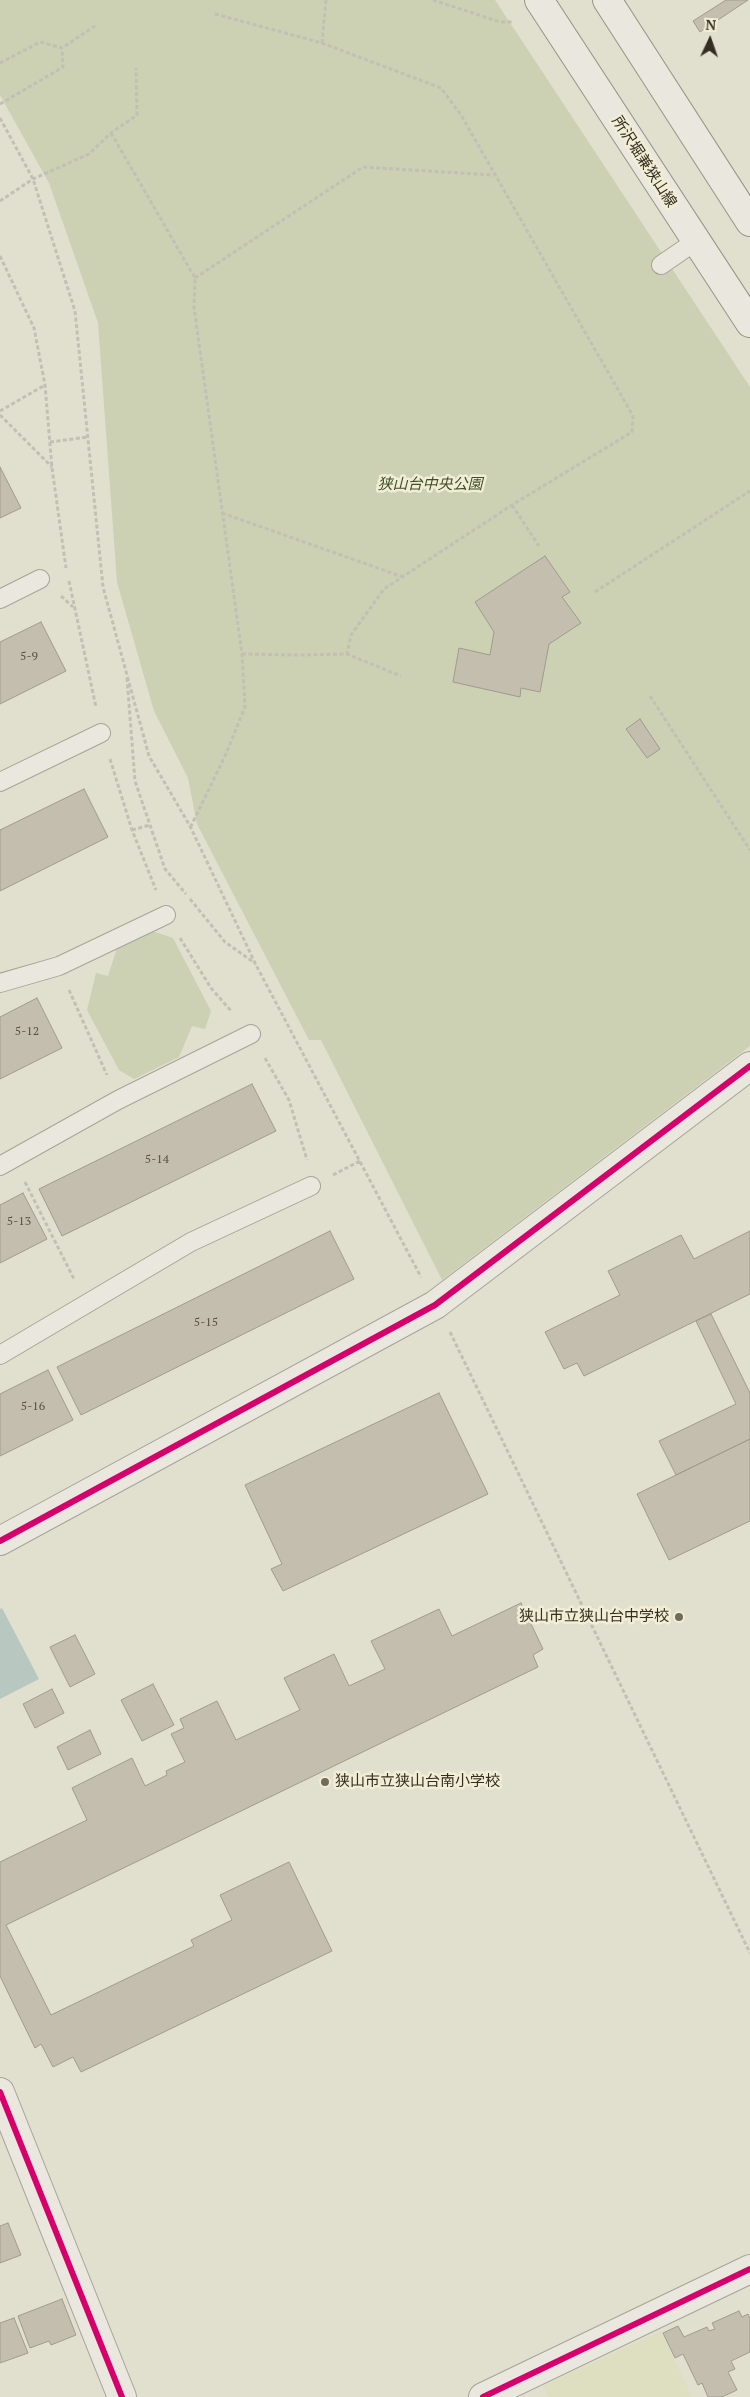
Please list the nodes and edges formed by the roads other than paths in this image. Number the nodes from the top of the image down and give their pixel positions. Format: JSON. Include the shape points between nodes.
{"nodes":[{"id":1,"x":539,"y":0,"type":"edge"},
{"id":2,"x":607,"y":0,"type":"edge"},
{"id":3,"x":750,"y":222,"type":"edge"},
{"id":4,"x":696,"y":241,"type":"junction"},
{"id":5,"x":661,"y":265,"type":"dead end"},
{"id":6,"x":750,"y":323,"type":"edge"},
{"id":7,"x":40,"y":579,"type":"dead end"},
{"id":8,"x":0,"y":599,"type":"edge"},
{"id":9,"x":102,"y":733,"type":"road end"},
{"id":10,"x":0,"y":782,"type":"edge"},
{"id":11,"x":166,"y":915,"type":"road end"},
{"id":12,"x":0,"y":982,"type":"edge"},
{"id":13,"x":251,"y":1034,"type":"road end"},
{"id":14,"x":750,"y":1066,"type":"edge"},
{"id":15,"x":6,"y":1163,"type":"edge"},
{"id":16,"x":311,"y":1186,"type":"road end"},
{"id":17,"x":0,"y":1355,"type":"edge"},
{"id":18,"x":0,"y":1541,"type":"edge"},
{"id":19,"x":0,"y":2092,"type":"edge"},
{"id":20,"x":750,"y":2269,"type":"edge"},
{"id":21,"x":122,"y":2397,"type":"edge"},
{"id":22,"x":483,"y":2397,"type":"edge"}],
"edges":[{"from":1,"to":4,"type":"street","name":"所沢堀兼狭山線"},
{"from":2,"to":3,"type":"street"},
{"from":4,"to":5,"type":"lane"},
{"from":4,"to":6,"type":"street","name":"所沢堀兼狭山線"},
{"from":7,"to":8,"type":"lane"},
{"from":9,"to":10,"type":"lane"},
{"from":11,"to":12,"type":"lane","via":[[59,966]]},
{"from":13,"to":15,"type":"lane","via":[[118,1100]]},
{"from":14,"to":18,"type":"street","via":[[435,1305]]},
{"from":16,"to":17,"type":"lane","via":[[191,1242]]},
{"from":19,"to":21,"type":"street"},
{"from":20,"to":22,"type":"street"}]}
